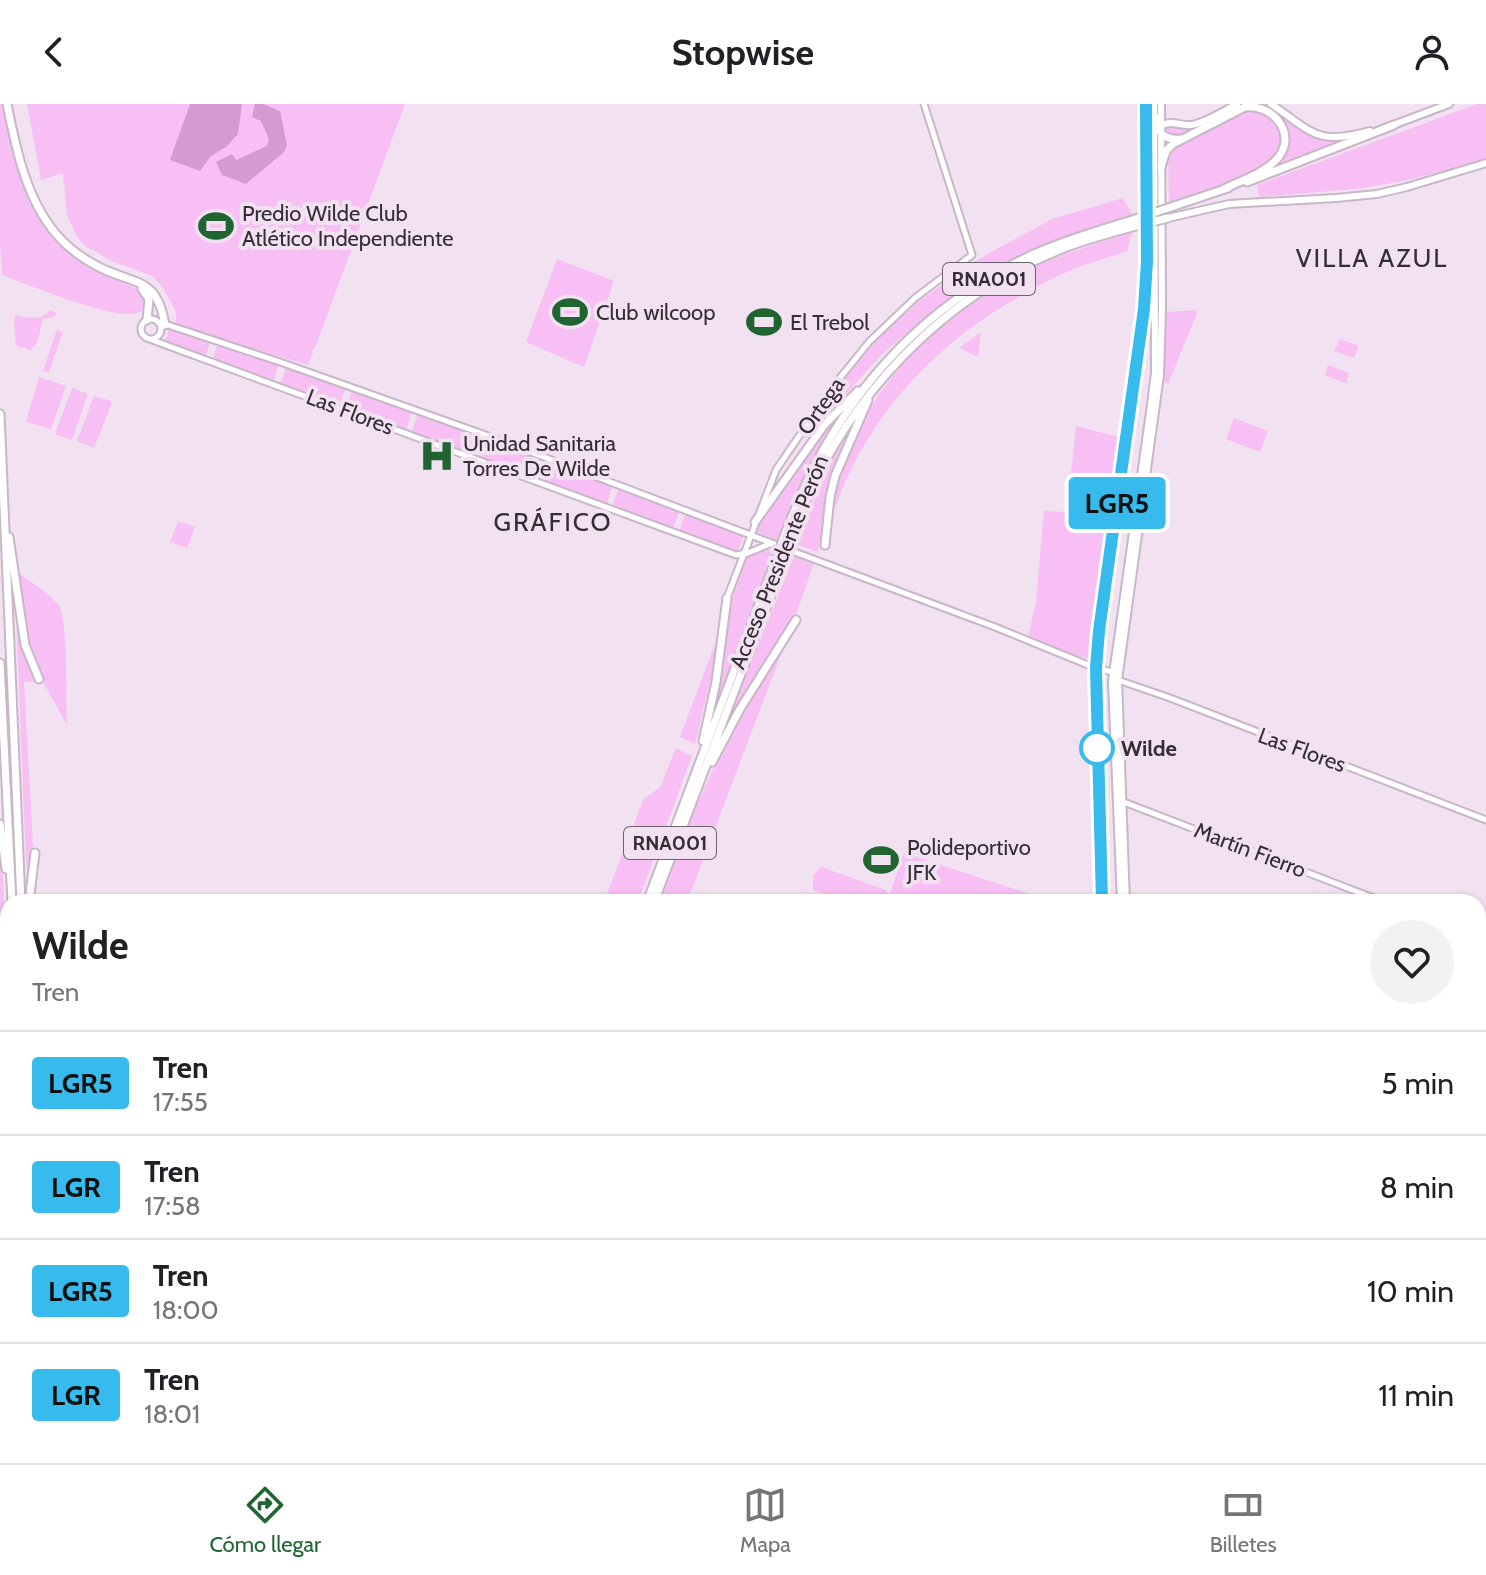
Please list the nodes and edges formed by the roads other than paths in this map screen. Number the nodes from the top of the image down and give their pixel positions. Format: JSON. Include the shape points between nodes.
{"nodes":[{"id":1,"x":7,"y":104,"type":"edge"},
{"id":2,"x":924,"y":104,"type":"edge"},
{"id":3,"x":1237,"y":104,"type":"edge"},
{"id":4,"x":1271,"y":104,"type":"edge"},
{"id":5,"x":1449,"y":104,"type":"edge"},
{"id":6,"x":1159,"y":105,"type":"edge"},
{"id":7,"x":1154,"y":115,"type":"joint"},
{"id":8,"x":1174,"y":122,"type":"junction"},
{"id":9,"x":1394,"y":125,"type":"junction"},
{"id":10,"x":1158,"y":132,"type":"junction"},
{"id":11,"x":1187,"y":137,"type":"junction"},
{"id":12,"x":1486,"y":163,"type":"edge"},
{"id":13,"x":1161,"y":167,"type":"junction"},
{"id":14,"x":1224,"y":189,"type":"junction"},
{"id":15,"x":1168,"y":213,"type":"junction"},
{"id":16,"x":1158,"y":239,"type":"junction"},
{"id":17,"x":1158,"y":264,"type":"junction"},
{"id":18,"x":114,"y":273,"type":"junction"},
{"id":19,"x":147,"y":320,"type":"junction"},
{"id":20,"x":162,"y":324,"type":"junction"},
{"id":21,"x":152,"y":340,"type":"junction"},
{"id":22,"x":875,"y":380,"type":"junction"},
{"id":23,"x":0,"y":414,"type":"edge"},
{"id":24,"x":755,"y":522,"type":"junction"},
{"id":25,"x":5,"y":525,"type":"junction"},
{"id":26,"x":751,"y":534,"type":"junction"},
{"id":27,"x":825,"y":545,"type":"dead end"},
{"id":28,"x":792,"y":551,"type":"dead end"},
{"id":29,"x":742,"y":555,"type":"junction"},
{"id":30,"x":779,"y":563,"type":"junction"},
{"id":31,"x":727,"y":598,"type":"joint"},
{"id":32,"x":796,"y":620,"type":"dead end"},
{"id":33,"x":0,"y":663,"type":"edge"},
{"id":34,"x":1112,"y":672,"type":"junction"},
{"id":35,"x":39,"y":679,"type":"dead end"},
{"id":36,"x":1118,"y":680,"type":"junction"},
{"id":37,"x":692,"y":783,"type":"junction"},
{"id":38,"x":695,"y":796,"type":"junction"},
{"id":39,"x":1119,"y":801,"type":"junction"},
{"id":40,"x":1486,"y":820,"type":"edge"},
{"id":41,"x":0,"y":824,"type":"edge"},
{"id":42,"x":35,"y":853,"type":"dead end"},
{"id":43,"x":10,"y":894,"type":"edge"},
{"id":44,"x":11,"y":894,"type":"edge"},
{"id":45,"x":21,"y":894,"type":"edge"},
{"id":46,"x":30,"y":894,"type":"edge"},
{"id":47,"x":650,"y":894,"type":"edge"},
{"id":48,"x":657,"y":894,"type":"edge"},
{"id":49,"x":1124,"y":894,"type":"edge"},
{"id":50,"x":1363,"y":894,"type":"edge"}],
"edges":[{"from":1,"to":18,"type":"highway","via":[[26,177],[44,218],[75,251]]},
{"from":2,"to":24,"type":"street","name":"Ortega","via":[[972,255],[915,298],[847,368],[780,462]]},
{"from":3,"to":8,"type":"main road","via":[[1196,125]]},
{"from":4,"to":9,"type":"main road","via":[[1327,137]]},
{"from":5,"to":9,"type":"main road"},
{"from":6,"to":7,"type":"main road"},
{"from":6,"to":8,"type":"main road"},
{"from":6,"to":10,"type":"main road"},
{"from":7,"to":10,"type":"highway"},
{"from":8,"to":10,"type":"main road"},
{"from":9,"to":14,"type":"highway","name":"Acceso Presidente Perón","number":"RNA001"},
{"from":10,"to":11,"type":"highway","via":[[1174,140]]},
{"from":10,"to":13,"type":"main road"},
{"from":10,"to":16,"type":"main road"},
{"from":11,"to":13,"type":"highway","via":[[1169,147]]},
{"from":11,"to":14,"type":"highway","via":[[1245,107],[1259,106],[1277,118],[1285,136],[1279,157]]},
{"from":12,"to":15,"type":"main road","via":[[1377,194]]},
{"from":13,"to":16,"type":"main road"},
{"from":14,"to":15,"type":"highway","name":"Acceso Presidente Perón","number":"RNA001"},
{"from":15,"to":22,"type":"highway","name":"Acceso Presidente Perón","number":"RNA001","bridge":true,"via":[[1068,247],[988,287],[933,326]]},
{"from":16,"to":17,"type":"main road"},
{"from":17,"to":34,"type":"main road","via":[[1155,372]]},
{"from":17,"to":36,"type":"main road","via":[[1160,375]]},
{"from":18,"to":19,"type":"highway","via":[[146,293]]},
{"from":18,"to":20,"type":"highway","via":[[148,287]]},
{"from":19,"to":20,"type":"street"},
{"from":19,"to":21,"type":"street","via":[[141,332]]},
{"from":20,"to":21,"type":"street"},
{"from":20,"to":26,"type":"street","name":"Las Flores","via":[[483,434]]},
{"from":21,"to":29,"type":"street","name":"Las Flores"},
{"from":22,"to":24,"type":"highway","via":[[825,424]]},
{"from":22,"to":27,"type":"highway","via":[[838,468]]},
{"from":22,"to":30,"type":"highway","name":"Acceso Presidente Perón","number":"RNA001","bridge":true,"via":[[825,462]]},
{"from":23,"to":25,"type":"highway"},
{"from":24,"to":26,"type":"street","name":"Ortega"},
{"from":25,"to":35,"type":"highway","via":[[25,645]]},
{"from":25,"to":45,"type":"highway"},
{"from":26,"to":29,"type":"street","name":"Ortega"},
{"from":26,"to":29,"type":"street","name":"Las Flores","via":[[775,544]]},
{"from":28,"to":34,"type":"street"},
{"from":29,"to":31,"type":"street","name":"Ortega"},
{"from":30,"to":37,"type":"highway","name":"Acceso Presidente Perón","number":"RNA001"},
{"from":30,"to":38,"type":"highway","name":"Acceso Presidente Perón","number":"RNA001"},
{"from":31,"to":37,"type":"highway","via":[[714,693]]},
{"from":32,"to":38,"type":"highway","via":[[740,709]]},
{"from":33,"to":44,"type":"highway"},
{"from":34,"to":39,"type":"main road"},
{"from":36,"to":39,"type":"main road"},
{"from":36,"to":40,"type":"street","name":"Las Flores"},
{"from":37,"to":47,"type":"highway","name":"Acceso Presidente Perón","number":"RNA001"},
{"from":38,"to":48,"type":"highway","name":"Acceso Presidente Perón","number":"RNA001"},
{"from":39,"to":49,"type":"main road"},
{"from":39,"to":50,"type":"street","name":"Martín Fierro"},
{"from":41,"to":43,"type":"highway"},
{"from":42,"to":46,"type":"highway"}]}
